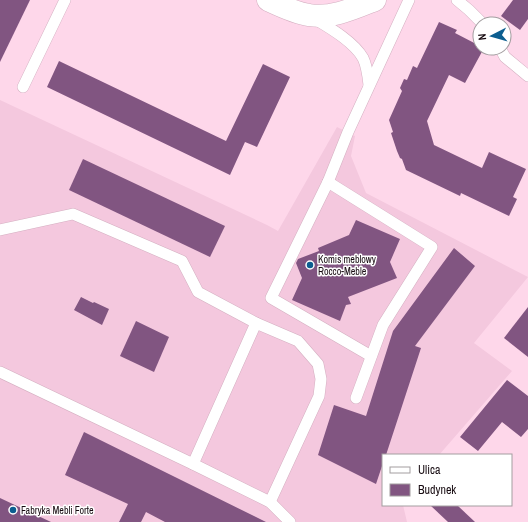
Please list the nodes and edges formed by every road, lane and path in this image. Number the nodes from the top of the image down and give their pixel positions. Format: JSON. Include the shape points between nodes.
{"nodes":[{"id":1,"x":65,"y":0,"type":"edge"},
{"id":2,"x":268,"y":0,"type":"edge"},
{"id":3,"x":375,"y":0,"type":"edge"},
{"id":4,"x":410,"y":0,"type":"edge"},
{"id":5,"x":457,"y":0,"type":"edge"},
{"id":6,"x":309,"y":15,"type":"junction"},
{"id":7,"x":475,"y":16,"type":"edge"},
{"id":8,"x":504,"y":56,"type":"edge"},
{"id":9,"x":528,"y":76,"type":"edge"},
{"id":10,"x":369,"y":86,"type":"junction"},
{"id":11,"x":23,"y":87,"type":"dead end"},
{"id":12,"x":328,"y":182,"type":"junction"},
{"id":13,"x":0,"y":230,"type":"edge"},
{"id":14,"x":256,"y":323,"type":"junction"},
{"id":15,"x":371,"y":356,"type":"junction"},
{"id":16,"x":0,"y":372,"type":"edge"},
{"id":17,"x":356,"y":398,"type":"dead end"},
{"id":18,"x":193,"y":464,"type":"junction"},
{"id":19,"x":270,"y":502,"type":"junction"},
{"id":20,"x":290,"y":522,"type":"edge"}],
"edges":[{"from":1,"to":11,"type":"lane"},
{"from":2,"to":6,"type":"street"},
{"from":3,"to":6,"type":"street","via":[[332,14]]},
{"from":4,"to":10,"type":"lane"},
{"from":5,"to":7,"type":"lane"},
{"from":6,"to":10,"type":"lane","via":[[338,33],[358,51],[366,66]]},
{"from":8,"to":9,"type":"lane"},
{"from":10,"to":12,"type":"lane"},
{"from":12,"to":15,"type":"lane","via":[[271,298]]},
{"from":12,"to":15,"type":"lane","via":[[432,247],[383,325]]},
{"from":13,"to":14,"type":"lane","via":[[73,214],[182,262],[198,292]]},
{"from":14,"to":18,"type":"lane"},
{"from":14,"to":19,"type":"lane","via":[[298,341],[318,364],[321,379],[319,396]]},
{"from":15,"to":17,"type":"lane"},
{"from":16,"to":18,"type":"lane"},
{"from":18,"to":19,"type":"lane"},
{"from":19,"to":20,"type":"lane"}]}
